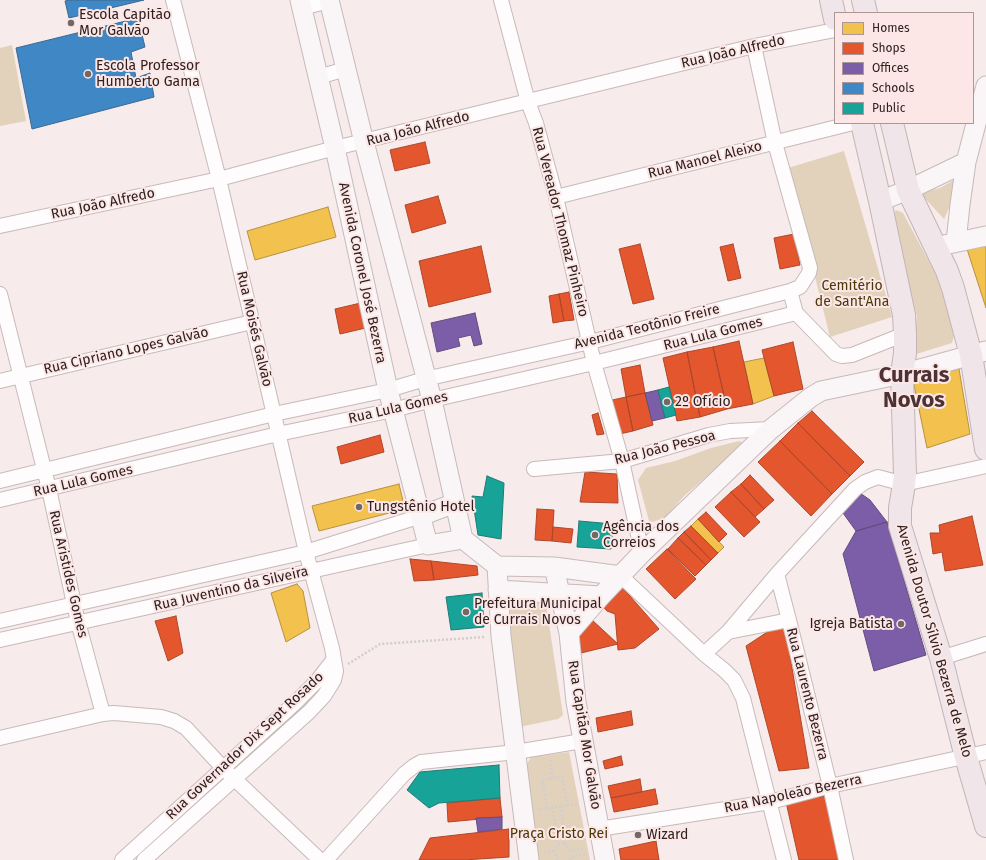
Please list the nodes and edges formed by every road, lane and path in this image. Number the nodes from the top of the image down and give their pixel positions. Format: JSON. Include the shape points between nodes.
{"nodes":[{"id":1,"x":173,"y":0,"type":"edge"},
{"id":2,"x":329,"y":0,"type":"edge"},
{"id":3,"x":501,"y":0,"type":"edge"},
{"id":4,"x":831,"y":0,"type":"edge"},
{"id":5,"x":301,"y":4,"type":"edge"},
{"id":6,"x":834,"y":14,"type":"edge"},
{"id":7,"x":834,"y":30,"type":"edge"},
{"id":8,"x":754,"y":46,"type":"junction"},
{"id":9,"x":346,"y":69,"type":"junction"},
{"id":10,"x":318,"y":77,"type":"junction"},
{"id":11,"x":986,"y":86,"type":"edge"},
{"id":12,"x":528,"y":102,"type":"junction"},
{"id":13,"x":849,"y":124,"type":"edge"},
{"id":14,"x":862,"y":124,"type":"edge"},
{"id":15,"x":892,"y":124,"type":"edge"},
{"id":16,"x":364,"y":142,"type":"junction"},
{"id":17,"x":775,"y":143,"type":"junction"},
{"id":18,"x":335,"y":148,"type":"junction"},
{"id":19,"x":966,"y":162,"type":"junction"},
{"id":20,"x":219,"y":179,"type":"junction"},
{"id":21,"x":908,"y":190,"type":"junction"},
{"id":22,"x":556,"y":197,"type":"junction"},
{"id":23,"x":880,"y":201,"type":"junction"},
{"id":24,"x":0,"y":226,"type":"edge"},
{"id":25,"x":986,"y":236,"type":"edge"},
{"id":26,"x":945,"y":245,"type":"junction"},
{"id":27,"x":790,"y":291,"type":"junction"},
{"id":28,"x":0,"y":294,"type":"edge"},
{"id":29,"x":796,"y":313,"type":"junction"},
{"id":30,"x":252,"y":322,"type":"junction"},
{"id":31,"x":671,"y":322,"type":"junction"},
{"id":32,"x":905,"y":334,"type":"junction"},
{"id":33,"x":590,"y":342,"type":"junction"},
{"id":34,"x":676,"y":343,"type":"junction"},
{"id":35,"x":978,"y":353,"type":"edge"},
{"id":36,"x":594,"y":363,"type":"junction"},
{"id":37,"x":902,"y":374,"type":"junction"},
{"id":38,"x":20,"y":376,"type":"junction"},
{"id":39,"x":425,"y":379,"type":"junction"},
{"id":40,"x":0,"y":381,"type":"edge"},
{"id":41,"x":388,"y":390,"type":"junction"},
{"id":42,"x":432,"y":400,"type":"junction"},
{"id":43,"x":393,"y":410,"type":"junction"},
{"id":44,"x":274,"y":414,"type":"junction"},
{"id":45,"x":771,"y":429,"type":"junction"},
{"id":46,"x":278,"y":434,"type":"junction"},
{"id":47,"x":986,"y":449,"type":"edge"},
{"id":48,"x":622,"y":461,"type":"junction"},
{"id":49,"x":986,"y":466,"type":"edge"},
{"id":50,"x":534,"y":470,"type":"dead end"},
{"id":51,"x":44,"y":471,"type":"junction"},
{"id":52,"x":0,"y":481,"type":"edge"},
{"id":53,"x":904,"y":484,"type":"junction"},
{"id":54,"x":49,"y":489,"type":"junction"},
{"id":55,"x":0,"y":500,"type":"edge"},
{"id":56,"x":455,"y":503,"type":"junction"},
{"id":57,"x":421,"y":516,"type":"junction"},
{"id":58,"x":463,"y":539,"type":"junction"},
{"id":59,"x":428,"y":545,"type":"junction"},
{"id":60,"x":306,"y":552,"type":"junction"},
{"id":61,"x":642,"y":553,"type":"junction"},
{"id":62,"x":497,"y":566,"type":"junction"},
{"id":63,"x":554,"y":567,"type":"junction"},
{"id":64,"x":311,"y":571,"type":"junction"},
{"id":65,"x":777,"y":574,"type":"junction"},
{"id":66,"x":620,"y":576,"type":"junction"},
{"id":67,"x":181,"y":581,"type":"junction"},
{"id":68,"x":498,"y":590,"type":"junction"},
{"id":69,"x":559,"y":594,"type":"junction"},
{"id":70,"x":601,"y":596,"type":"junction"},
{"id":71,"x":184,"y":600,"type":"junction"},
{"id":72,"x":74,"y":605,"type":"junction"},
{"id":73,"x":789,"y":620,"type":"junction"},
{"id":74,"x":0,"y":622,"type":"edge"},
{"id":75,"x":78,"y":622,"type":"junction"},
{"id":76,"x":728,"y":632,"type":"junction"},
{"id":77,"x":569,"y":633,"type":"junction"},
{"id":78,"x":501,"y":636,"type":"junction"},
{"id":79,"x":0,"y":640,"type":"edge"},
{"id":80,"x":986,"y":644,"type":"edge"},
{"id":81,"x":704,"y":654,"type":"junction"},
{"id":82,"x":941,"y":658,"type":"junction"},
{"id":83,"x":335,"y":665,"type":"junction"},
{"id":84,"x":103,"y":714,"type":"junction"},
{"id":85,"x":0,"y":738,"type":"edge"},
{"id":86,"x":582,"y":741,"type":"junction"},
{"id":87,"x":516,"y":752,"type":"junction"},
{"id":88,"x":976,"y":754,"type":"edge"},
{"id":89,"x":551,"y":757,"type":"dead end"},
{"id":90,"x":223,"y":768,"type":"junction"},
{"id":91,"x":552,"y":778,"type":"junction"},
{"id":92,"x":234,"y":779,"type":"junction"},
{"id":93,"x":830,"y":786,"type":"junction"},
{"id":94,"x":575,"y":796,"type":"dead end"},
{"id":95,"x":770,"y":802,"type":"junction"},
{"id":96,"x":577,"y":804,"type":"junction"},
{"id":97,"x":568,"y":805,"type":"junction"},
{"id":98,"x":561,"y":806,"type":"junction"},
{"id":99,"x":552,"y":807,"type":"junction"},
{"id":100,"x":546,"y":808,"type":"junction"},
{"id":101,"x":535,"y":809,"type":"dead end"},
{"id":102,"x":578,"y":811,"type":"dead end"},
{"id":103,"x":986,"y":826,"type":"edge"},
{"id":104,"x":599,"y":829,"type":"junction"},
{"id":105,"x":584,"y":840,"type":"dead end"},
{"id":106,"x":565,"y":843,"type":"junction"},
{"id":107,"x":559,"y":844,"type":"junction"},
{"id":108,"x":585,"y":848,"type":"junction"},
{"id":109,"x":556,"y":851,"type":"junction"},
{"id":110,"x":586,"y":854,"type":"junction"},
{"id":111,"x":534,"y":857,"type":"edge"},
{"id":112,"x":122,"y":860,"type":"edge"},
{"id":113,"x":144,"y":860,"type":"edge"},
{"id":114,"x":320,"y":860,"type":"edge"},
{"id":115,"x":326,"y":860,"type":"edge"},
{"id":116,"x":556,"y":860,"type":"edge"},
{"id":117,"x":570,"y":860,"type":"edge"},
{"id":118,"x":587,"y":860,"type":"edge"},
{"id":119,"x":605,"y":860,"type":"edge"},
{"id":120,"x":784,"y":860,"type":"edge"},
{"id":121,"x":846,"y":860,"type":"edge"}],
"edges":[{"from":1,"to":20,"type":"street","name":"Rua Moisés Galvão"},
{"from":2,"to":5,"type":"street"},
{"from":2,"to":9,"type":"street"},
{"from":3,"to":12,"type":"street","name":"Rua Vereador Thomaz Pinheiro"},
{"from":4,"to":6,"type":"highway"},
{"from":5,"to":10,"type":"street","name":"Avenida Coronel José Bezerra"},
{"from":7,"to":8,"type":"street","name":"Rua João Alfredo"},
{"from":8,"to":12,"type":"street","name":"Rua João Alfredo"},
{"from":8,"to":17,"type":"street"},
{"from":9,"to":10,"type":"street"},
{"from":9,"to":16,"type":"street"},
{"from":10,"to":18,"type":"street","name":"Avenida Coronel José Bezerra"},
{"from":11,"to":19,"type":"street"},
{"from":12,"to":16,"type":"street","name":"Rua João Alfredo"},
{"from":12,"to":22,"type":"street","name":"Rua Vereador Thomaz Pinheiro"},
{"from":13,"to":17,"type":"street","name":"Rua Manoel Aleixo"},
{"from":14,"to":23,"type":"highway","name":"Avenida Doutor Sílvio Bezerra de Melo"},
{"from":15,"to":21,"type":"highway"},
{"from":16,"to":18,"type":"street","name":"Rua João Alfredo"},
{"from":16,"to":39,"type":"street"},
{"from":17,"to":22,"type":"street","name":"Rua Manoel Aleixo"},
{"from":17,"to":27,"type":"street","via":[[810,268],[800,287]]},
{"from":18,"to":20,"type":"street","name":"Rua João Alfredo"},
{"from":18,"to":41,"type":"street","name":"Avenida Coronel José Bezerra"},
{"from":19,"to":21,"type":"street"},
{"from":19,"to":26,"type":"street"},
{"from":20,"to":24,"type":"street","name":"Rua João Alfredo"},
{"from":20,"to":30,"type":"street","name":"Rua Moisés Galvão"},
{"from":21,"to":23,"type":"street"},
{"from":21,"to":26,"type":"highway"},
{"from":22,"to":33,"type":"street","name":"Rua Vereador Thomaz Pinheiro"},
{"from":23,"to":32,"type":"highway","name":"Avenida Doutor Sílvio Bezerra de Melo","via":[[904,315]]},
{"from":25,"to":26,"type":"street"},
{"from":26,"to":35,"type":"highway","via":[[953,288]]},
{"from":27,"to":29,"type":"street"},
{"from":27,"to":31,"type":"street","name":"Avenida Teotônio Freire"},
{"from":28,"to":38,"type":"street","name":"Rua Aristides Gomes"},
{"from":29,"to":32,"type":"street","via":[[836,354],[842,356],[852,355]]},
{"from":29,"to":34,"type":"street","name":"Rua Lula Gomes"},
{"from":30,"to":38,"type":"street","name":"Rua Cipriano Lopes Galvão"},
{"from":30,"to":44,"type":"street","name":"Rua Moisés Galvão"},
{"from":31,"to":33,"type":"street","name":"Avenida Teotônio Freire"},
{"from":31,"to":34,"type":"street"},
{"from":32,"to":37,"type":"highway","name":"Avenida Doutor Sílvio Bezerra de Melo"},
{"from":33,"to":36,"type":"street","name":"Rua Vereador Thomaz Pinheiro"},
{"from":33,"to":39,"type":"street","name":"Avenida Teotônio Freire"},
{"from":34,"to":36,"type":"street","name":"Rua Lula Gomes"},
{"from":35,"to":37,"type":"street"},
{"from":35,"to":47,"type":"highway"},
{"from":36,"to":42,"type":"street","name":"Rua Lula Gomes"},
{"from":36,"to":48,"type":"street","name":"Rua Vereador Thomaz Pinheiro"},
{"from":37,"to":45,"type":"street","via":[[821,391]]},
{"from":37,"to":53,"type":"highway","name":"Avenida Doutor Sílvio Bezerra de Melo"},
{"from":38,"to":40,"type":"street","name":"Rua Cipriano Lopes Galvão"},
{"from":38,"to":51,"type":"street","name":"Rua Aristides Gomes"},
{"from":39,"to":41,"type":"street","name":"Rua Lula Gomes"},
{"from":39,"to":42,"type":"street"},
{"from":41,"to":43,"type":"street","name":"Avenida Coronel José Bezerra"},
{"from":41,"to":44,"type":"street","name":"Rua Lula Gomes"},
{"from":42,"to":43,"type":"street","name":"Rua Lula Gomes"},
{"from":42,"to":56,"type":"street"},
{"from":43,"to":46,"type":"street","name":"Rua Lula Gomes"},
{"from":43,"to":57,"type":"street","name":"Avenida Coronel José Bezerra"},
{"from":44,"to":46,"type":"street","name":"Rua Moisés Galvão"},
{"from":44,"to":51,"type":"street","name":"Rua Lula Gomes"},
{"from":45,"to":48,"type":"street","name":"Rua João Pessoa","via":[[730,431]]},
{"from":45,"to":61,"type":"street"},
{"from":46,"to":54,"type":"street","name":"Rua Lula Gomes"},
{"from":46,"to":60,"type":"street","name":"Rua Moisés Galvão"},
{"from":48,"to":50,"type":"street","name":"Rua João Pessoa"},
{"from":48,"to":61,"type":"street","name":"Rua Vereador Thomaz Pinheiro"},
{"from":49,"to":53,"type":"street"},
{"from":51,"to":52,"type":"street","name":"Rua Lula Gomes"},
{"from":51,"to":54,"type":"street","name":"Rua Aristides Gomes"},
{"from":53,"to":65,"type":"street","via":[[878,477],[855,489]]},
{"from":53,"to":82,"type":"highway","name":"Avenida Doutor Sílvio Bezerra de Melo","via":[[900,526]]},
{"from":54,"to":55,"type":"street","name":"Rua Lula Gomes"},
{"from":54,"to":72,"type":"street","name":"Rua Aristides Gomes"},
{"from":56,"to":57,"type":"street","name":"Rua Juventino da Silveira"},
{"from":56,"to":58,"type":"street"},
{"from":57,"to":59,"type":"street","name":"Avenida Coronel José Bezerra"},
{"from":57,"to":60,"type":"street","name":"Rua Juventino da Silveira"},
{"from":58,"to":59,"type":"street","name":"Rua Juventino da Silveira"},
{"from":58,"to":62,"type":"street"},
{"from":59,"to":64,"type":"street","name":"Rua Juventino da Silveira"},
{"from":60,"to":64,"type":"street","name":"Rua Moisés Galvão"},
{"from":60,"to":67,"type":"street","name":"Rua Juventino da Silveira"},
{"from":61,"to":66,"type":"street"},
{"from":62,"to":63,"type":"street"},
{"from":62,"to":68,"type":"street"},
{"from":63,"to":66,"type":"street"},
{"from":63,"to":69,"type":"street","name":"Rua Capitão Mor Galvão"},
{"from":64,"to":71,"type":"street","name":"Rua Juventino da Silveira"},
{"from":64,"to":83,"type":"street","name":"Rua Moisés Galvão"},
{"from":65,"to":73,"type":"street"},
{"from":65,"to":76,"type":"street"},
{"from":66,"to":70,"type":"street"},
{"from":66,"to":81,"type":"street"},
{"from":67,"to":71,"type":"street"},
{"from":67,"to":72,"type":"street","name":"Rua Juventino da Silveira"},
{"from":68,"to":69,"type":"street"},
{"from":68,"to":78,"type":"street"},
{"from":69,"to":70,"type":"street"},
{"from":69,"to":77,"type":"street","name":"Rua Capitão Mor Galvão"},
{"from":70,"to":77,"type":"street"},
{"from":71,"to":75,"type":"street","name":"Rua Juventino da Silveira"},
{"from":72,"to":74,"type":"street","name":"Rua Juventino da Silveira"},
{"from":72,"to":75,"type":"street","name":"Rua Aristides Gomes"},
{"from":73,"to":76,"type":"street","name":"Rua Laurento Bezerra"},
{"from":73,"to":93,"type":"street","name":"Rua Laurento Bezerra"},
{"from":75,"to":79,"type":"street","name":"Rua Juventino da Silveira"},
{"from":75,"to":84,"type":"street","name":"Rua Aristides Gomes"},
{"from":76,"to":81,"type":"street"},
{"from":77,"to":86,"type":"street","name":"Rua Capitão Mor Galvão"},
{"from":78,"to":83,"type":"path","via":[[380,644]]},
{"from":78,"to":87,"type":"street"},
{"from":80,"to":82,"type":"street"},
{"from":81,"to":95,"type":"street","via":[[734,680],[743,698]]},
{"from":82,"to":88,"type":"highway","name":"Avenida Doutor Sílvio Bezerra de Melo"},
{"from":83,"to":90,"type":"street","name":"Rua Governador Dix Sept Rosado"},
{"from":83,"to":92,"type":"street","name":"Rua Governador Dix Sept Rosado","via":[[334,680],[324,696]]},
{"from":84,"to":85,"type":"street"},
{"from":84,"to":90,"type":"street","via":[[161,717],[174,721],[186,728]]},
{"from":86,"to":87,"type":"street"},
{"from":86,"to":104,"type":"street","name":"Rua Capitão Mor Galvão"},
{"from":87,"to":111,"type":"street"},
{"from":87,"to":115,"type":"street","via":[[422,762],[414,766]]},
{"from":88,"to":93,"type":"street","name":"Rua Napoleão Bezerra"},
{"from":88,"to":103,"type":"highway","name":"Avenida Doutor Sílvio Bezerra de Melo"},
{"from":89,"to":91,"type":"path"},
{"from":90,"to":92,"type":"street"},
{"from":90,"to":112,"type":"street","name":"Rua Governador Dix Sept Rosado"},
{"from":91,"to":97,"type":"path","via":[[562,777]]},
{"from":91,"to":100,"type":"path","via":[[542,780]]},
{"from":92,"to":113,"type":"street","name":"Rua Governador Dix Sept Rosado"},
{"from":92,"to":114,"type":"street"},
{"from":93,"to":95,"type":"street","name":"Rua Napoleão Bezerra"},
{"from":93,"to":121,"type":"street","name":"Rua Laurento Bezerra"},
{"from":94,"to":96,"type":"path"},
{"from":95,"to":104,"type":"street","name":"Rua Napoleão Bezerra"},
{"from":95,"to":120,"type":"street"},
{"from":96,"to":97,"type":"path"},
{"from":96,"to":102,"type":"path"},
{"from":97,"to":98,"type":"path"},
{"from":98,"to":99,"type":"path"},
{"from":98,"to":106,"type":"path"},
{"from":99,"to":100,"type":"path"},
{"from":99,"to":107,"type":"path"},
{"from":100,"to":101,"type":"path"},
{"from":104,"to":119,"type":"street","name":"Rua Capitão Mor Galvão"},
{"from":105,"to":108,"type":"path"},
{"from":106,"to":107,"type":"path"},
{"from":106,"to":108,"type":"path","via":[[570,851]]},
{"from":107,"to":109,"type":"path"},
{"from":108,"to":110,"type":"path"},
{"from":109,"to":111,"type":"path"},
{"from":109,"to":116,"type":"path"},
{"from":110,"to":117,"type":"path","via":[[571,857]]},
{"from":110,"to":118,"type":"path"}]}
